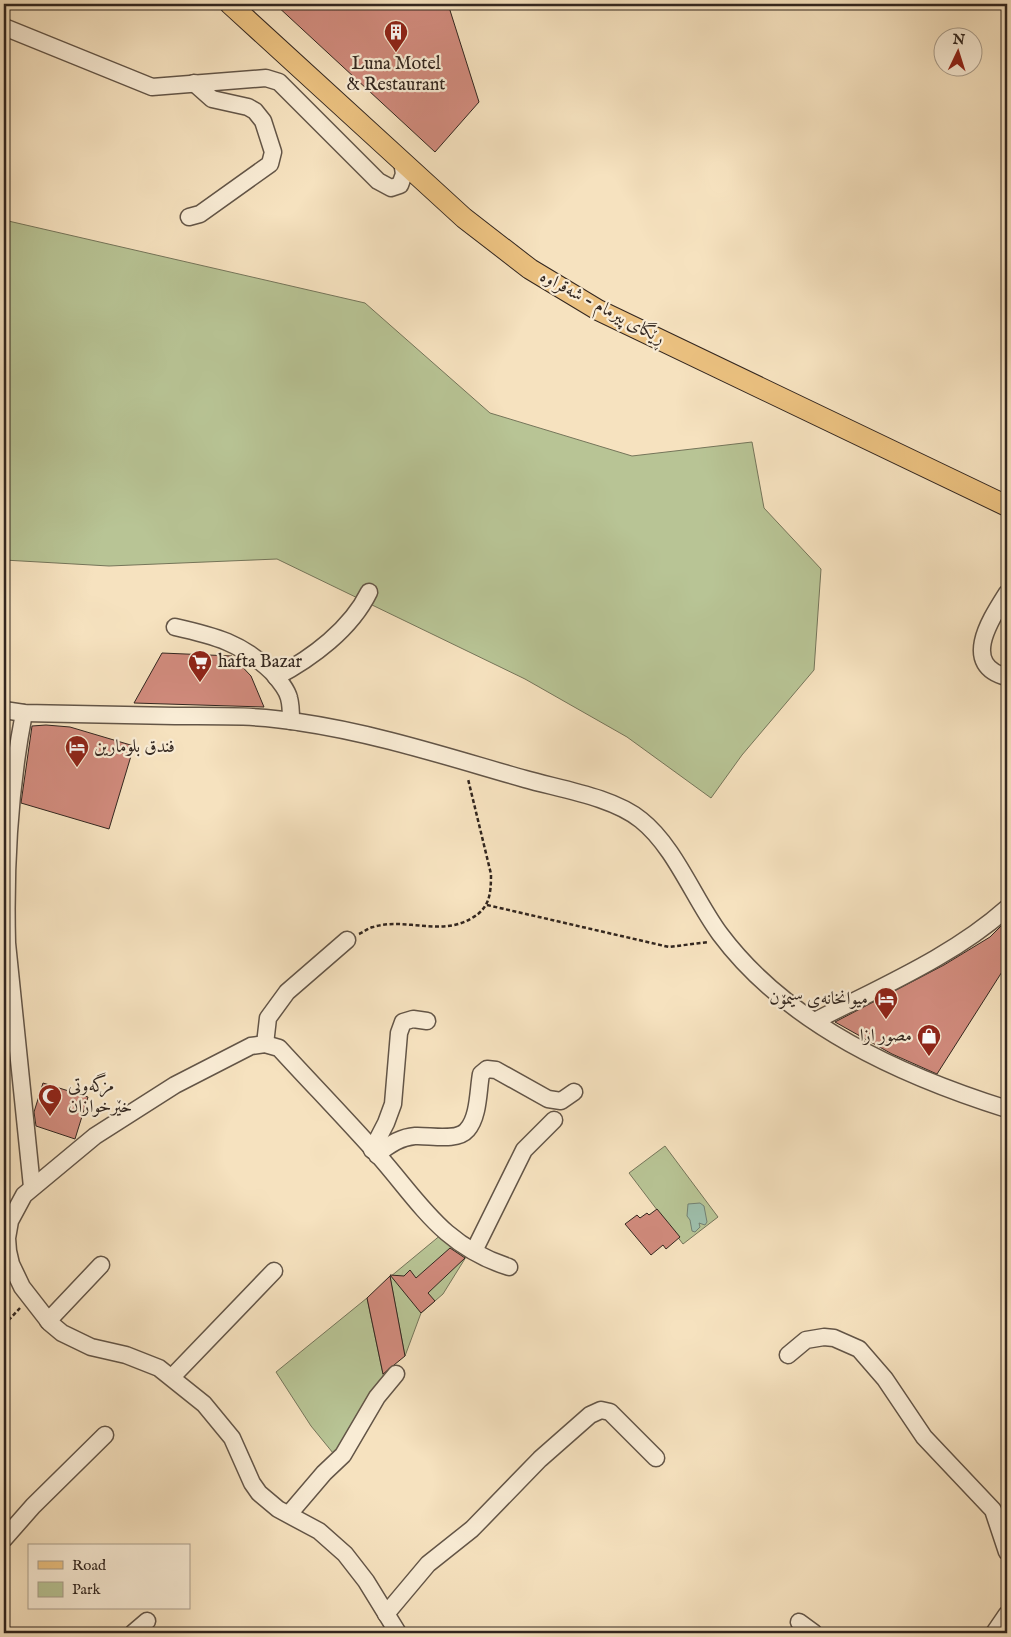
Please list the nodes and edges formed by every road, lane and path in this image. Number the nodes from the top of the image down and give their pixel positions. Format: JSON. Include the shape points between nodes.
{"nodes":[{"id":1,"x":230,"y":4,"type":"edge"},
{"id":2,"x":4,"y":27,"type":"edge"},
{"id":3,"x":194,"y":82,"type":"junction"},
{"id":4,"x":402,"y":160,"type":"junction"},
{"id":5,"x":189,"y":217,"type":"dead end"},
{"id":6,"x":1007,"y":506,"type":"edge"},
{"id":7,"x":369,"y":592,"type":"dead end"},
{"id":8,"x":1007,"y":592,"type":"edge"},
{"id":9,"x":175,"y":627,"type":"dead end"},
{"id":10,"x":276,"y":677,"type":"junction"},
{"id":11,"x":1007,"y":677,"type":"edge"},
{"id":12,"x":4,"y":710,"type":"edge"},
{"id":13,"x":24,"y":713,"type":"junction"},
{"id":14,"x":292,"y":721,"type":"junction"},
{"id":15,"x":464,"y":762,"type":"junction"},
{"id":16,"x":487,"y":905,"type":"junction"},
{"id":17,"x":1007,"y":908,"type":"edge"},
{"id":18,"x":720,"y":933,"type":"junction"},
{"id":19,"x":348,"y":940,"type":"joint"},
{"id":20,"x":427,"y":1021,"type":"dead end"},
{"id":21,"x":815,"y":1021,"type":"junction"},
{"id":22,"x":265,"y":1044,"type":"junction"},
{"id":23,"x":574,"y":1092,"type":"dead end"},
{"id":24,"x":1007,"y":1109,"type":"edge"},
{"id":25,"x":554,"y":1120,"type":"dead end"},
{"id":26,"x":375,"y":1152,"type":"junction"},
{"id":27,"x":32,"y":1188,"type":"junction"},
{"id":28,"x":8,"y":1210,"type":"edge"},
{"id":29,"x":474,"y":1251,"type":"junction"},
{"id":30,"x":102,"y":1265,"type":"dead end"},
{"id":31,"x":509,"y":1267,"type":"dead end"},
{"id":32,"x":274,"y":1271,"type":"dead end"},
{"id":33,"x":30,"y":1298,"type":"junction"},
{"id":34,"x":48,"y":1321,"type":"junction"},
{"id":35,"x":4,"y":1325,"type":"edge"},
{"id":36,"x":788,"y":1355,"type":"dead end"},
{"id":37,"x":396,"y":1374,"type":"dead end"},
{"id":38,"x":172,"y":1377,"type":"junction"},
{"id":39,"x":105,"y":1435,"type":"dead end"},
{"id":40,"x":656,"y":1458,"type":"dead end"},
{"id":41,"x":289,"y":1514,"type":"junction"},
{"id":42,"x":4,"y":1539,"type":"edge"},
{"id":43,"x":1007,"y":1552,"type":"edge"},
{"id":44,"x":386,"y":1614,"type":"junction"},
{"id":45,"x":1007,"y":1614,"type":"edge"},
{"id":46,"x":147,"y":1621,"type":"dead end"},
{"id":47,"x":798,"y":1622,"type":"dead end"},
{"id":48,"x":133,"y":1633,"type":"edge"},
{"id":49,"x":398,"y":1633,"type":"edge"},
{"id":50,"x":814,"y":1633,"type":"edge"},
{"id":51,"x":994,"y":1633,"type":"edge"}],
"edges":[{"from":1,"to":4,"type":"main road","name":"ڕێگای پیرمام - شەقراوە"},
{"from":2,"to":3,"type":"street","via":[[152,87]]},
{"from":3,"to":4,"type":"street","via":[[266,78],[279,82],[378,181],[391,188],[400,185],[404,174]]},
{"from":3,"to":5,"type":"street","via":[[212,99],[255,111],[263,121],[273,152],[270,164],[200,214]]},
{"from":4,"to":6,"type":"main road","name":"ڕێگای پیرمام - شەقراوە","via":[[464,218],[530,269],[598,310]]},
{"from":7,"to":10,"type":"street","via":[[363,605],[332,638],[296,667]]},
{"from":8,"to":11,"type":"street","via":[[982,639],[988,666]]},
{"from":9,"to":10,"type":"street","via":[[243,648]]},
{"from":10,"to":14,"type":"street","via":[[289,697]]},
{"from":12,"to":13,"type":"street"},
{"from":13,"to":14,"type":"street","via":[[255,717]]},
{"from":13,"to":27,"type":"street","via":[[10,799],[6,907]]},
{"from":14,"to":15,"type":"street"},
{"from":15,"to":16,"type":"path","via":[[491,874]]},
{"from":15,"to":18,"type":"street","via":[[609,803],[639,818],[658,835]]},
{"from":16,"to":18,"type":"path","via":[[669,947],[706,944]]},
{"from":16,"to":19,"type":"path","via":[[461,925],[442,928],[409,925],[374,927]]},
{"from":17,"to":21,"type":"street","via":[[984,928],[904,976]]},
{"from":18,"to":21,"type":"street","via":[[754,972]]},
{"from":19,"to":22,"type":"street","via":[[287,992],[268,1018]]},
{"from":20,"to":26,"type":"street","via":[[413,1018],[403,1022],[392,1104]]},
{"from":21,"to":24,"type":"street","via":[[872,1056]]},
{"from":22,"to":26,"type":"street","via":[[279,1048]]},
{"from":22,"to":27,"type":"street","via":[[251,1046],[148,1101],[95,1136]]},
{"from":23,"to":26,"type":"street","via":[[561,1101],[548,1099],[496,1070],[488,1069],[481,1074],[474,1117],[467,1131],[457,1136],[413,1136]]},
{"from":25,"to":29,"type":"street","via":[[524,1150]]},
{"from":26,"to":29,"type":"street","via":[[440,1229],[455,1242]]},
{"from":27,"to":28,"type":"street"},
{"from":28,"to":33,"type":"street","via":[[8,1251],[16,1276]]},
{"from":29,"to":31,"type":"street"},
{"from":30,"to":34,"type":"street"},
{"from":32,"to":38,"type":"street"},
{"from":33,"to":34,"type":"street"},
{"from":33,"to":35,"type":"path"},
{"from":34,"to":38,"type":"street","via":[[76,1341],[143,1361]]},
{"from":36,"to":43,"type":"street","via":[[806,1340],[824,1338],[834,1338],[859,1349],[885,1379],[924,1437],[993,1510]]},
{"from":37,"to":41,"type":"street","via":[[377,1397],[343,1455]]},
{"from":38,"to":41,"type":"street","via":[[204,1404],[225,1428],[259,1493]]},
{"from":39,"to":42,"type":"street"},
{"from":40,"to":44,"type":"street","via":[[610,1412],[601,1410],[590,1415],[540,1459],[472,1529],[428,1564]]},
{"from":41,"to":44,"type":"street","via":[[319,1531],[345,1554]]},
{"from":44,"to":49,"type":"street"},
{"from":45,"to":51,"type":"street"},
{"from":46,"to":48,"type":"street"},
{"from":47,"to":50,"type":"street"}]}
